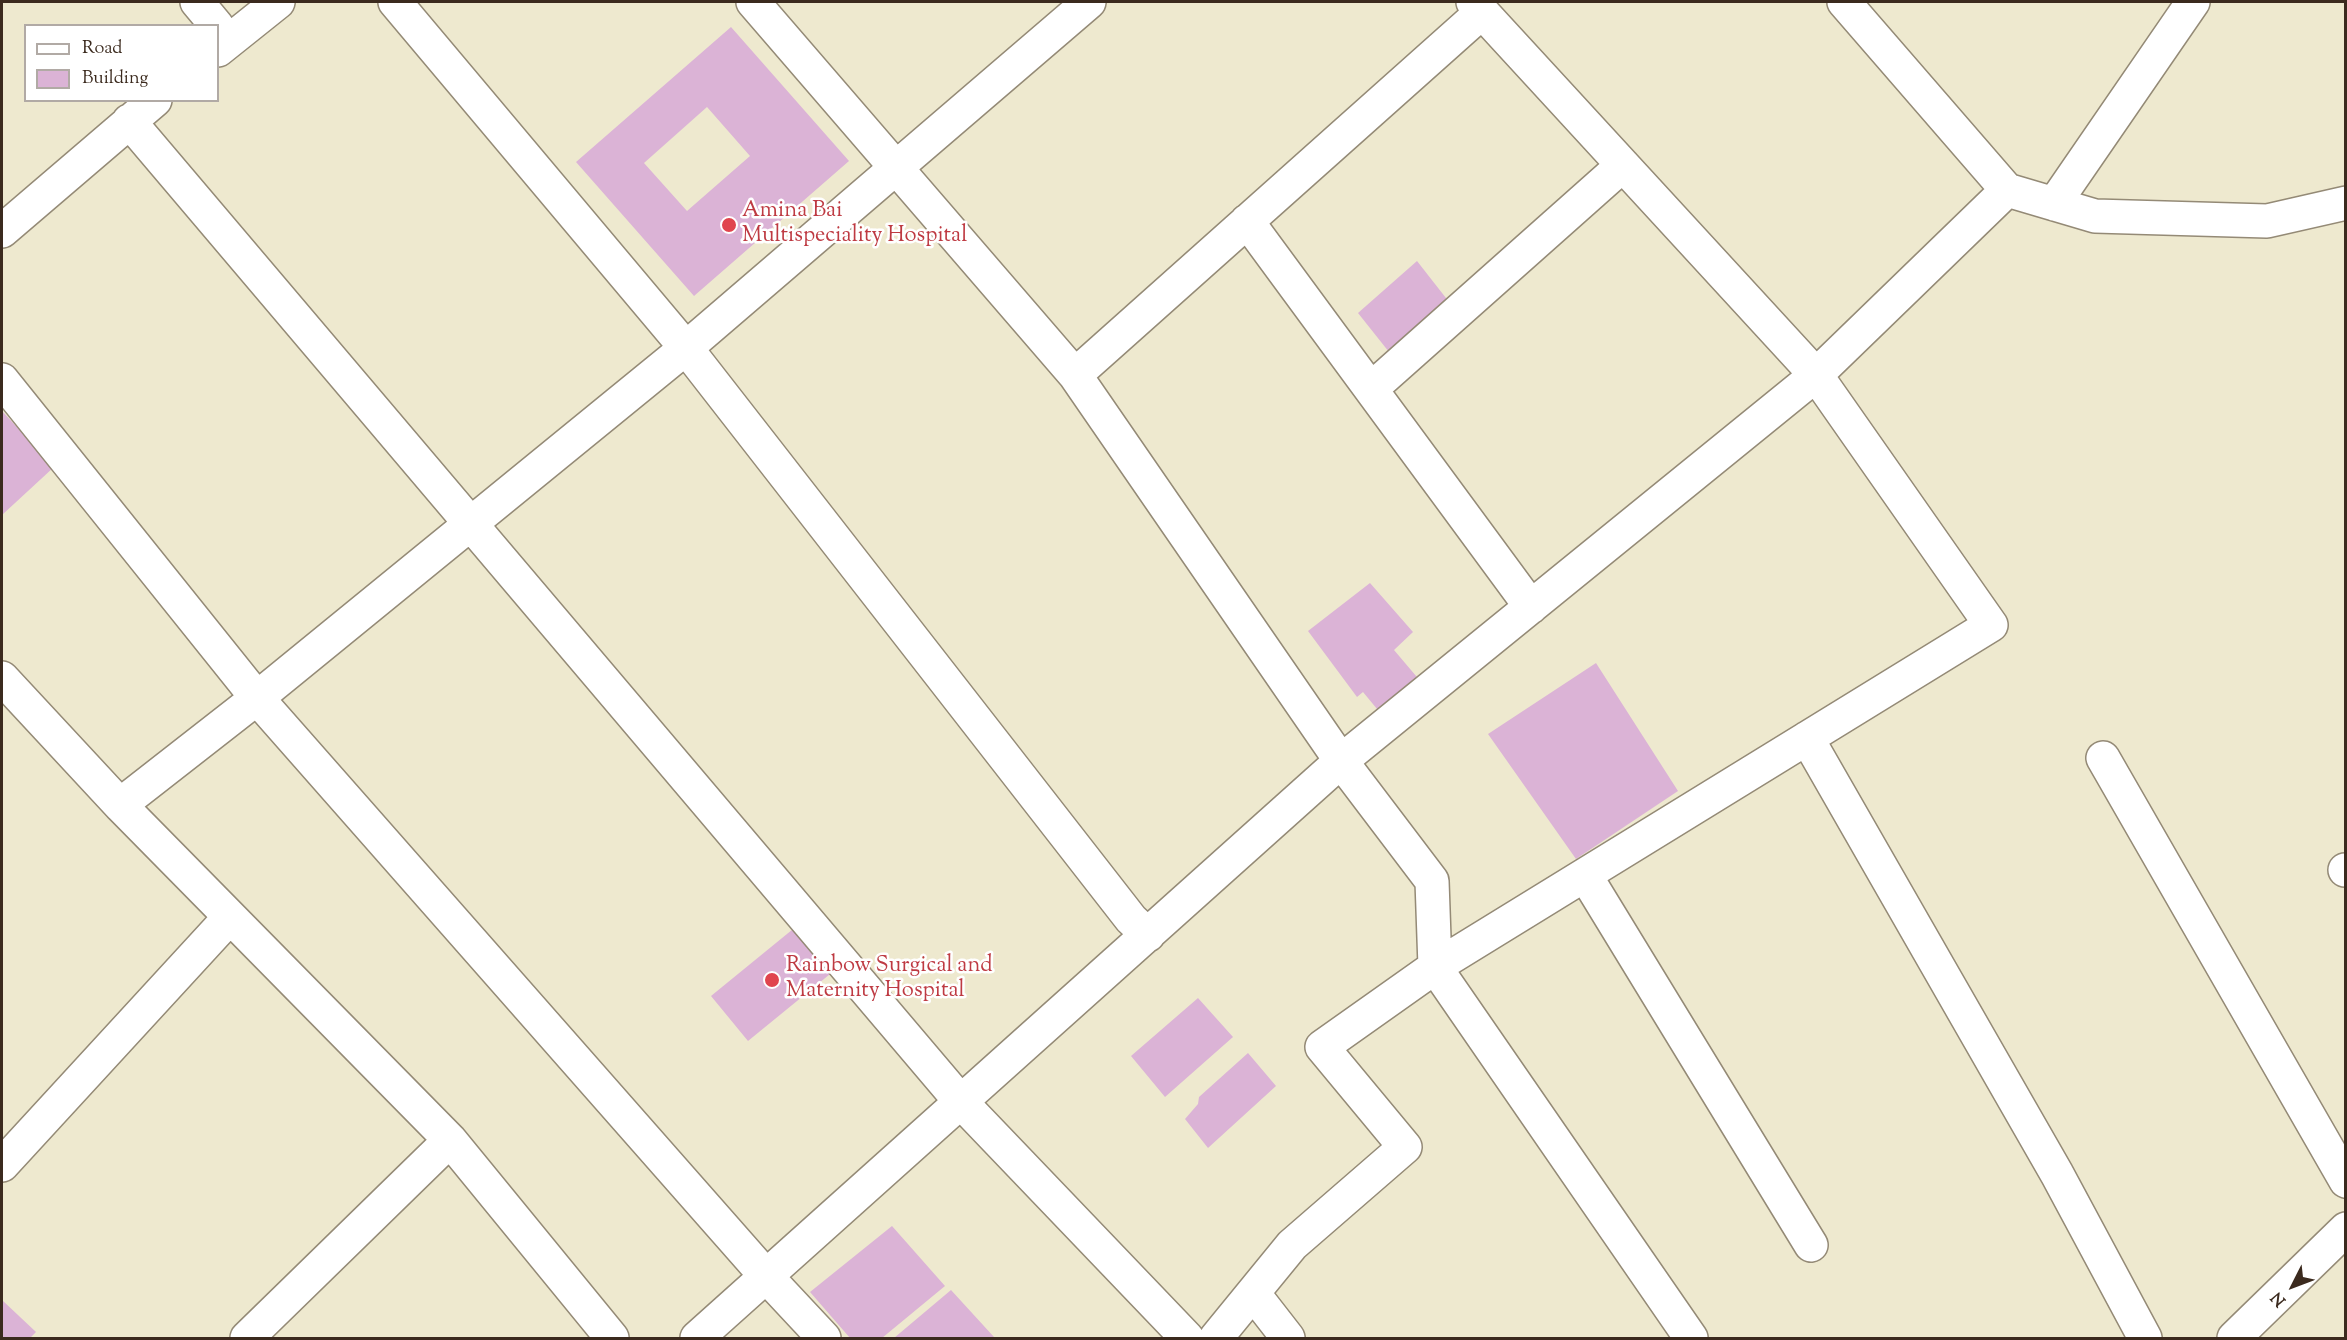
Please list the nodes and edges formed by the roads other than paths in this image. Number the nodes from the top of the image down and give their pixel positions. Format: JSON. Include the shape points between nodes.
{"nodes":[{"id":1,"x":197,"y":2,"type":"edge"},
{"id":2,"x":278,"y":2,"type":"edge"},
{"id":3,"x":395,"y":2,"type":"edge"},
{"id":4,"x":753,"y":2,"type":"edge"},
{"id":5,"x":1089,"y":2,"type":"edge"},
{"id":6,"x":1844,"y":2,"type":"edge"},
{"id":7,"x":2193,"y":2,"type":"edge"},
{"id":8,"x":1477,"y":7,"type":"edge"},
{"id":9,"x":212,"y":24,"type":"edge"},
{"id":10,"x":220,"y":36,"type":"edge"},
{"id":11,"x":152,"y":102,"type":"edge"},
{"id":12,"x":129,"y":121,"type":"junction"},
{"id":13,"x":1623,"y":165,"type":"junction"},
{"id":14,"x":896,"y":168,"type":"junction"},
{"id":15,"x":2007,"y":190,"type":"junction"},
{"id":16,"x":2346,"y":203,"type":"edge"},
{"id":17,"x":2054,"y":204,"type":"junction"},
{"id":18,"x":1247,"y":221,"type":"junction"},
{"id":19,"x":2,"y":231,"type":"edge"},
{"id":20,"x":686,"y":348,"type":"junction"},
{"id":21,"x":1075,"y":375,"type":"junction"},
{"id":22,"x":1816,"y":375,"type":"junction"},
{"id":23,"x":2,"y":380,"type":"edge"},
{"id":24,"x":1371,"y":389,"type":"junction"},
{"id":25,"x":470,"y":523,"type":"junction"},
{"id":26,"x":1531,"y":607,"type":"junction"},
{"id":27,"x":2,"y":678,"type":"edge"},
{"id":28,"x":257,"y":698,"type":"junction"},
{"id":29,"x":1808,"y":738,"type":"junction"},
{"id":30,"x":2103,"y":758,"type":"dead end"},
{"id":31,"x":1341,"y":761,"type":"junction"},
{"id":32,"x":120,"y":806,"type":"junction"},
{"id":33,"x":1585,"y":875,"type":"junction"},
{"id":34,"x":230,"y":917,"type":"junction"},
{"id":35,"x":1148,"y":935,"type":"junction"},
{"id":36,"x":1435,"y":967,"type":"junction"},
{"id":37,"x":961,"y":1102,"type":"junction"},
{"id":38,"x":450,"y":1140,"type":"junction"},
{"id":39,"x":2,"y":1165,"type":"edge"},
{"id":40,"x":2346,"y":1181,"type":"edge"},
{"id":41,"x":2346,"y":1229,"type":"edge"},
{"id":42,"x":1811,"y":1245,"type":"dead end"},
{"id":43,"x":766,"y":1276,"type":"junction"},
{"id":44,"x":1253,"y":1293,"type":"junction"},
{"id":45,"x":1682,"y":1335,"type":"edge"},
{"id":46,"x":247,"y":1338,"type":"edge"},
{"id":47,"x":612,"y":1338,"type":"edge"},
{"id":48,"x":697,"y":1338,"type":"edge"},
{"id":49,"x":824,"y":1338,"type":"edge"},
{"id":50,"x":1187,"y":1338,"type":"edge"},
{"id":51,"x":1216,"y":1338,"type":"edge"},
{"id":52,"x":1288,"y":1338,"type":"edge"},
{"id":53,"x":2145,"y":1338,"type":"edge"},
{"id":54,"x":2234,"y":1338,"type":"edge"}],
"edges":[{"from":1,"to":9,"type":"street"},
{"from":2,"to":10,"type":"street"},
{"from":3,"to":20,"type":"street"},
{"from":4,"to":14,"type":"street"},
{"from":5,"to":14,"type":"street"},
{"from":6,"to":15,"type":"street"},
{"from":7,"to":17,"type":"street"},
{"from":8,"to":13,"type":"street"},
{"from":8,"to":18,"type":"street"},
{"from":11,"to":12,"type":"street"},
{"from":12,"to":19,"type":"street"},
{"from":12,"to":25,"type":"street"},
{"from":13,"to":22,"type":"street"},
{"from":13,"to":24,"type":"street"},
{"from":14,"to":20,"type":"street"},
{"from":14,"to":21,"type":"street"},
{"from":15,"to":17,"type":"street"},
{"from":15,"to":22,"type":"street"},
{"from":16,"to":17,"type":"street","via":[[2266,221],[2095,216]]},
{"from":18,"to":21,"type":"street"},
{"from":18,"to":24,"type":"street"},
{"from":20,"to":25,"type":"street"},
{"from":20,"to":35,"type":"street","via":[[1131,919]]},
{"from":21,"to":31,"type":"street"},
{"from":22,"to":26,"type":"street"},
{"from":22,"to":29,"type":"street","via":[[1991,625]]},
{"from":23,"to":28,"type":"street"},
{"from":24,"to":26,"type":"street"},
{"from":25,"to":28,"type":"street"},
{"from":25,"to":37,"type":"street"},
{"from":26,"to":31,"type":"street"},
{"from":27,"to":32,"type":"street"},
{"from":28,"to":32,"type":"street"},
{"from":28,"to":43,"type":"street"},
{"from":29,"to":33,"type":"street"},
{"from":29,"to":53,"type":"street","via":[[2057,1174]]},
{"from":30,"to":40,"type":"street"},
{"from":31,"to":35,"type":"street"},
{"from":31,"to":36,"type":"street","via":[[1432,881]]},
{"from":32,"to":34,"type":"street"},
{"from":33,"to":36,"type":"street"},
{"from":33,"to":42,"type":"street"},
{"from":34,"to":38,"type":"street"},
{"from":34,"to":39,"type":"street"},
{"from":35,"to":37,"type":"street"},
{"from":36,"to":44,"type":"street","via":[[1322,1047],[1405,1147],[1292,1245]]},
{"from":36,"to":45,"type":"street"},
{"from":37,"to":43,"type":"street"},
{"from":37,"to":50,"type":"street"},
{"from":38,"to":46,"type":"street"},
{"from":38,"to":47,"type":"street"},
{"from":41,"to":54,"type":"street"},
{"from":43,"to":48,"type":"street"},
{"from":43,"to":49,"type":"street"},
{"from":44,"to":51,"type":"street"},
{"from":44,"to":52,"type":"street"}]}
